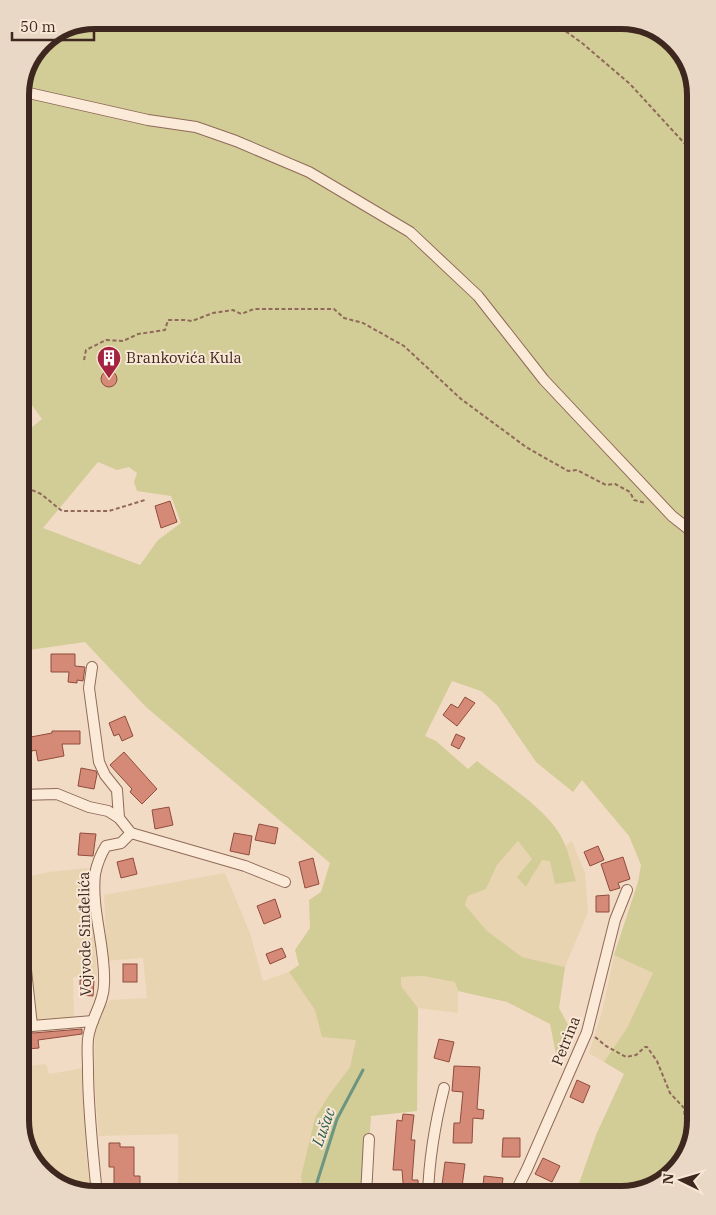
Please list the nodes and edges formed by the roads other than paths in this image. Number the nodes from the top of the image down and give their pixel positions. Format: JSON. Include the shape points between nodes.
{"nodes":[{"id":1,"x":29,"y":92,"type":"edge"},
{"id":2,"x":687,"y":528,"type":"edge"},
{"id":3,"x":92,"y":667,"type":"dead end"},
{"id":4,"x":29,"y":795,"type":"edge"},
{"id":5,"x":119,"y":818,"type":"junction"},
{"id":6,"x":131,"y":833,"type":"junction"},
{"id":7,"x":284,"y":882,"type":"dead end"},
{"id":8,"x":627,"y":890,"type":"dead end"},
{"id":9,"x":29,"y":998,"type":"edge"},
{"id":10,"x":93,"y":1021,"type":"junction"},
{"id":11,"x":444,"y":1088,"type":"dead end"},
{"id":12,"x":369,"y":1139,"type":"dead end"},
{"id":13,"x":96,"y":1186,"type":"edge"},
{"id":14,"x":366,"y":1186,"type":"edge"},
{"id":15,"x":428,"y":1186,"type":"edge"},
{"id":16,"x":519,"y":1186,"type":"edge"}],
"edges":[{"from":1,"to":2,"type":"street","via":[[148,120],[196,127],[236,141],[309,172],[410,232],[478,296],[551,386]]},
{"from":3,"to":5,"type":"street","via":[[89,688],[99,762],[117,790]]},
{"from":4,"to":5,"type":"street","via":[[57,794],[81,805],[108,811]]},
{"from":5,"to":6,"type":"street"},
{"from":6,"to":7,"type":"street","via":[[245,866]]},
{"from":6,"to":10,"type":"street","name":"Vojvode Sinđelića","via":[[121,843],[106,846],[95,874],[104,985],[102,1002]]},
{"from":8,"to":16,"type":"street","name":"Petrina","via":[[615,920],[586,1032]]},
{"from":9,"to":10,"type":"street","via":[[32,1026]]},
{"from":10,"to":13,"type":"street","name":"Vojvode Sinđelića","via":[[88,1038],[88,1084]]},
{"from":11,"to":15,"type":"street","via":[[434,1130]]},
{"from":12,"to":14,"type":"street"}]}
